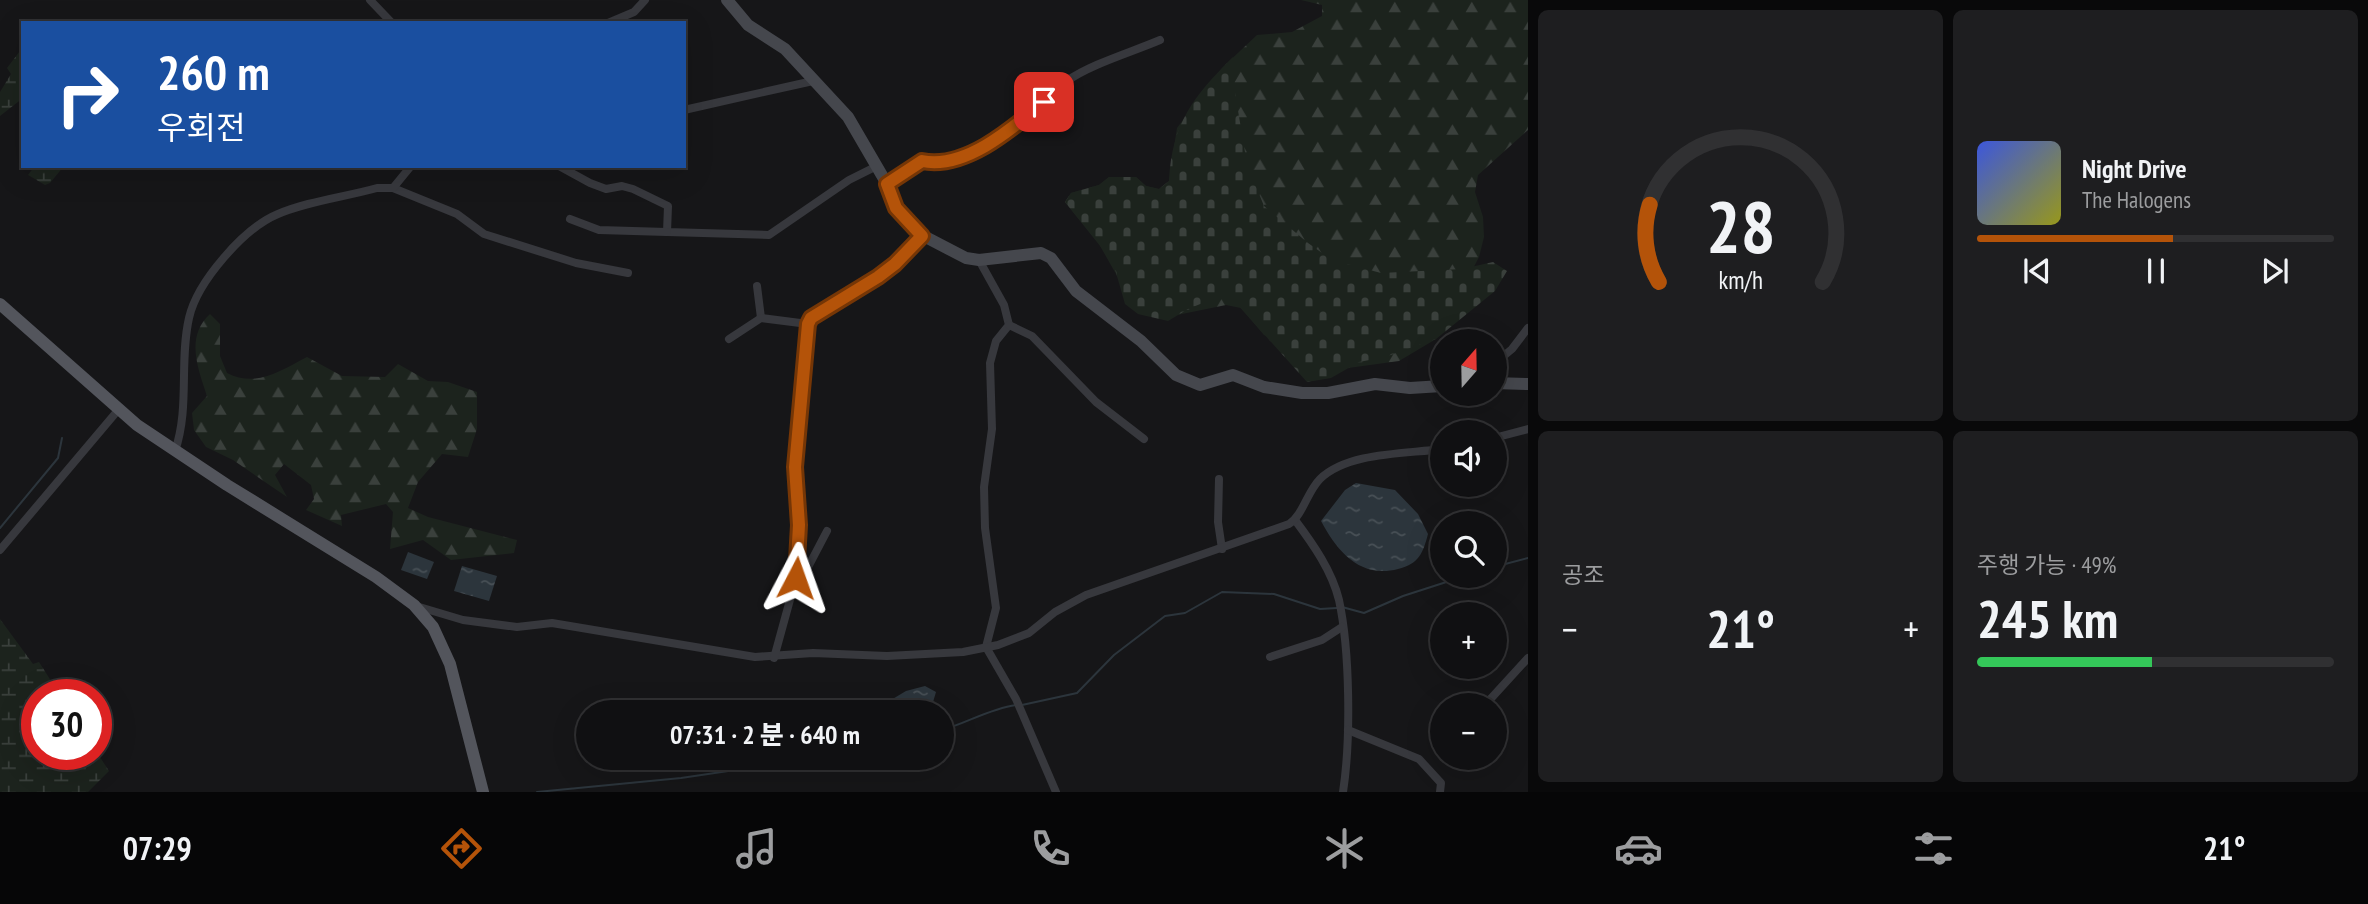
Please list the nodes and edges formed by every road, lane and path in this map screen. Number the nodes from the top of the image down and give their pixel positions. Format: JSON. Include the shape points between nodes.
{"nodes":[{"id":1,"x":370,"y":0,"type":"edge"},
{"id":2,"x":645,"y":0,"type":"edge"},
{"id":3,"x":726,"y":0,"type":"edge"},
{"id":4,"x":390,"y":21,"type":"edge"},
{"id":5,"x":613,"y":21,"type":"edge"},
{"id":6,"x":1160,"y":40,"type":"dead end"},
{"id":7,"x":813,"y":81,"type":"junction"},
{"id":8,"x":686,"y":110,"type":"edge"},
{"id":9,"x":877,"y":166,"type":"junction"},
{"id":10,"x":409,"y":168,"type":"edge"},
{"id":11,"x":563,"y":168,"type":"edge"},
{"id":12,"x":887,"y":184,"type":"junction"},
{"id":13,"x":393,"y":188,"type":"junction"},
{"id":14,"x":570,"y":219,"type":"dead end"},
{"id":15,"x":667,"y":232,"type":"junction"},
{"id":16,"x":922,"y":236,"type":"junction"},
{"id":17,"x":978,"y":260,"type":"junction"},
{"id":18,"x":628,"y":273,"type":"dead end"},
{"id":19,"x":757,"y":286,"type":"dead end"},
{"id":20,"x":0,"y":304,"type":"edge"},
{"id":21,"x":761,"y":318,"type":"junction"},
{"id":22,"x":808,"y":324,"type":"junction"},
{"id":23,"x":1009,"y":324,"type":"junction"},
{"id":24,"x":1528,"y":328,"type":"edge"},
{"id":25,"x":729,"y":339,"type":"dead end"},
{"id":26,"x":1507,"y":353,"type":"edge"},
{"id":27,"x":1507,"y":383,"type":"edge"},
{"id":28,"x":1528,"y":384,"type":"edge"},
{"id":29,"x":1430,"y":387,"type":"edge"},
{"id":30,"x":119,"y":409,"type":"junction"},
{"id":31,"x":1528,"y":429,"type":"edge"},
{"id":32,"x":1507,"y":435,"type":"edge"},
{"id":33,"x":1144,"y":439,"type":"dead end"},
{"id":34,"x":174,"y":451,"type":"junction"},
{"id":35,"x":1430,"y":451,"type":"edge"},
{"id":36,"x":1219,"y":480,"type":"dead end"},
{"id":37,"x":1296,"y":520,"type":"junction"},
{"id":38,"x":827,"y":531,"type":"dead end"},
{"id":39,"x":1222,"y":549,"type":"junction"},
{"id":40,"x":0,"y":550,"type":"edge"},
{"id":41,"x":796,"y":578,"type":"junction"},
{"id":42,"x":414,"y":605,"type":"junction"},
{"id":43,"x":1342,"y":627,"type":"junction"},
{"id":44,"x":986,"y":647,"type":"junction"},
{"id":45,"x":774,"y":657,"type":"junction"},
{"id":46,"x":1270,"y":657,"type":"dead end"},
{"id":47,"x":1528,"y":658,"type":"edge"},
{"id":48,"x":1496,"y":693,"type":"edge"},
{"id":49,"x":1348,"y":730,"type":"junction"},
{"id":50,"x":483,"y":792,"type":"edge"},
{"id":51,"x":1056,"y":792,"type":"edge"},
{"id":52,"x":1343,"y":792,"type":"edge"},
{"id":53,"x":1440,"y":792,"type":"edge"}],
"edges":[{"from":1,"to":4,"type":"street"},
{"from":2,"to":5,"type":"street","via":[[634,12]]},
{"from":3,"to":7,"type":"street","via":[[748,25],[785,49]]},
{"from":6,"to":12,"type":"street","via":[[1068,80],[1020,122],[967,156],[935,164],[922,161]]},
{"from":7,"to":8,"type":"street"},
{"from":7,"to":9,"type":"street","via":[[848,117]]},
{"from":9,"to":12,"type":"street"},
{"from":9,"to":15,"type":"street","via":[[769,235]]},
{"from":10,"to":13,"type":"street"},
{"from":11,"to":15,"type":"street","via":[[606,189],[622,186],[662,202],[668,206]]},
{"from":12,"to":16,"type":"street","via":[[896,208]]},
{"from":13,"to":18,"type":"street","via":[[457,214],[484,234],[576,263]]},
{"from":13,"to":34,"type":"street","via":[[377,188],[279,214],[260,225],[207,279],[189,317],[184,410]]},
{"from":14,"to":15,"type":"street","via":[[598,230]]},
{"from":16,"to":17,"type":"street"},
{"from":16,"to":22,"type":"street","via":[[895,264],[861,290],[819,311]]},
{"from":17,"to":23,"type":"street","via":[[1004,305]]},
{"from":17,"to":29,"type":"street","via":[[1041,253],[1051,258],[1076,291],[1141,341],[1176,375],[1200,385],[1233,375],[1264,387],[1302,393],[1376,384]]},
{"from":19,"to":21,"type":"street"},
{"from":20,"to":30,"type":"main road"},
{"from":21,"to":22,"type":"street"},
{"from":21,"to":25,"type":"street"},
{"from":22,"to":41,"type":"street","via":[[795,467]]},
{"from":23,"to":33,"type":"street","via":[[1032,336],[1096,402]]},
{"from":23,"to":44,"type":"street","via":[[996,341],[990,363],[992,429],[984,487],[985,528],[996,608]]},
{"from":24,"to":26,"type":"street"},
{"from":27,"to":28,"type":"street"},
{"from":30,"to":34,"type":"main road"},
{"from":30,"to":40,"type":"street"},
{"from":31,"to":32,"type":"street"},
{"from":34,"to":42,"type":"main road"},
{"from":35,"to":37,"type":"street","via":[[1360,460],[1322,477]]},
{"from":36,"to":39,"type":"street"},
{"from":37,"to":39,"type":"street"},
{"from":37,"to":43,"type":"street","via":[[1331,578]]},
{"from":38,"to":41,"type":"street","via":[[806,571]]},
{"from":39,"to":44,"type":"street","via":[[1086,595],[1029,633]]},
{"from":41,"to":45,"type":"street"},
{"from":42,"to":45,"type":"street","via":[[463,620],[517,627],[552,623]]},
{"from":42,"to":50,"type":"main road","via":[[433,627],[450,663]]},
{"from":43,"to":46,"type":"street","via":[[1322,640]]},
{"from":43,"to":49,"type":"street"},
{"from":44,"to":45,"type":"street","via":[[887,656],[813,653]]},
{"from":44,"to":51,"type":"street","via":[[1016,699]]},
{"from":47,"to":48,"type":"street"},
{"from":49,"to":52,"type":"street"},
{"from":49,"to":53,"type":"street","via":[[1419,758],[1440,783]]}]}
